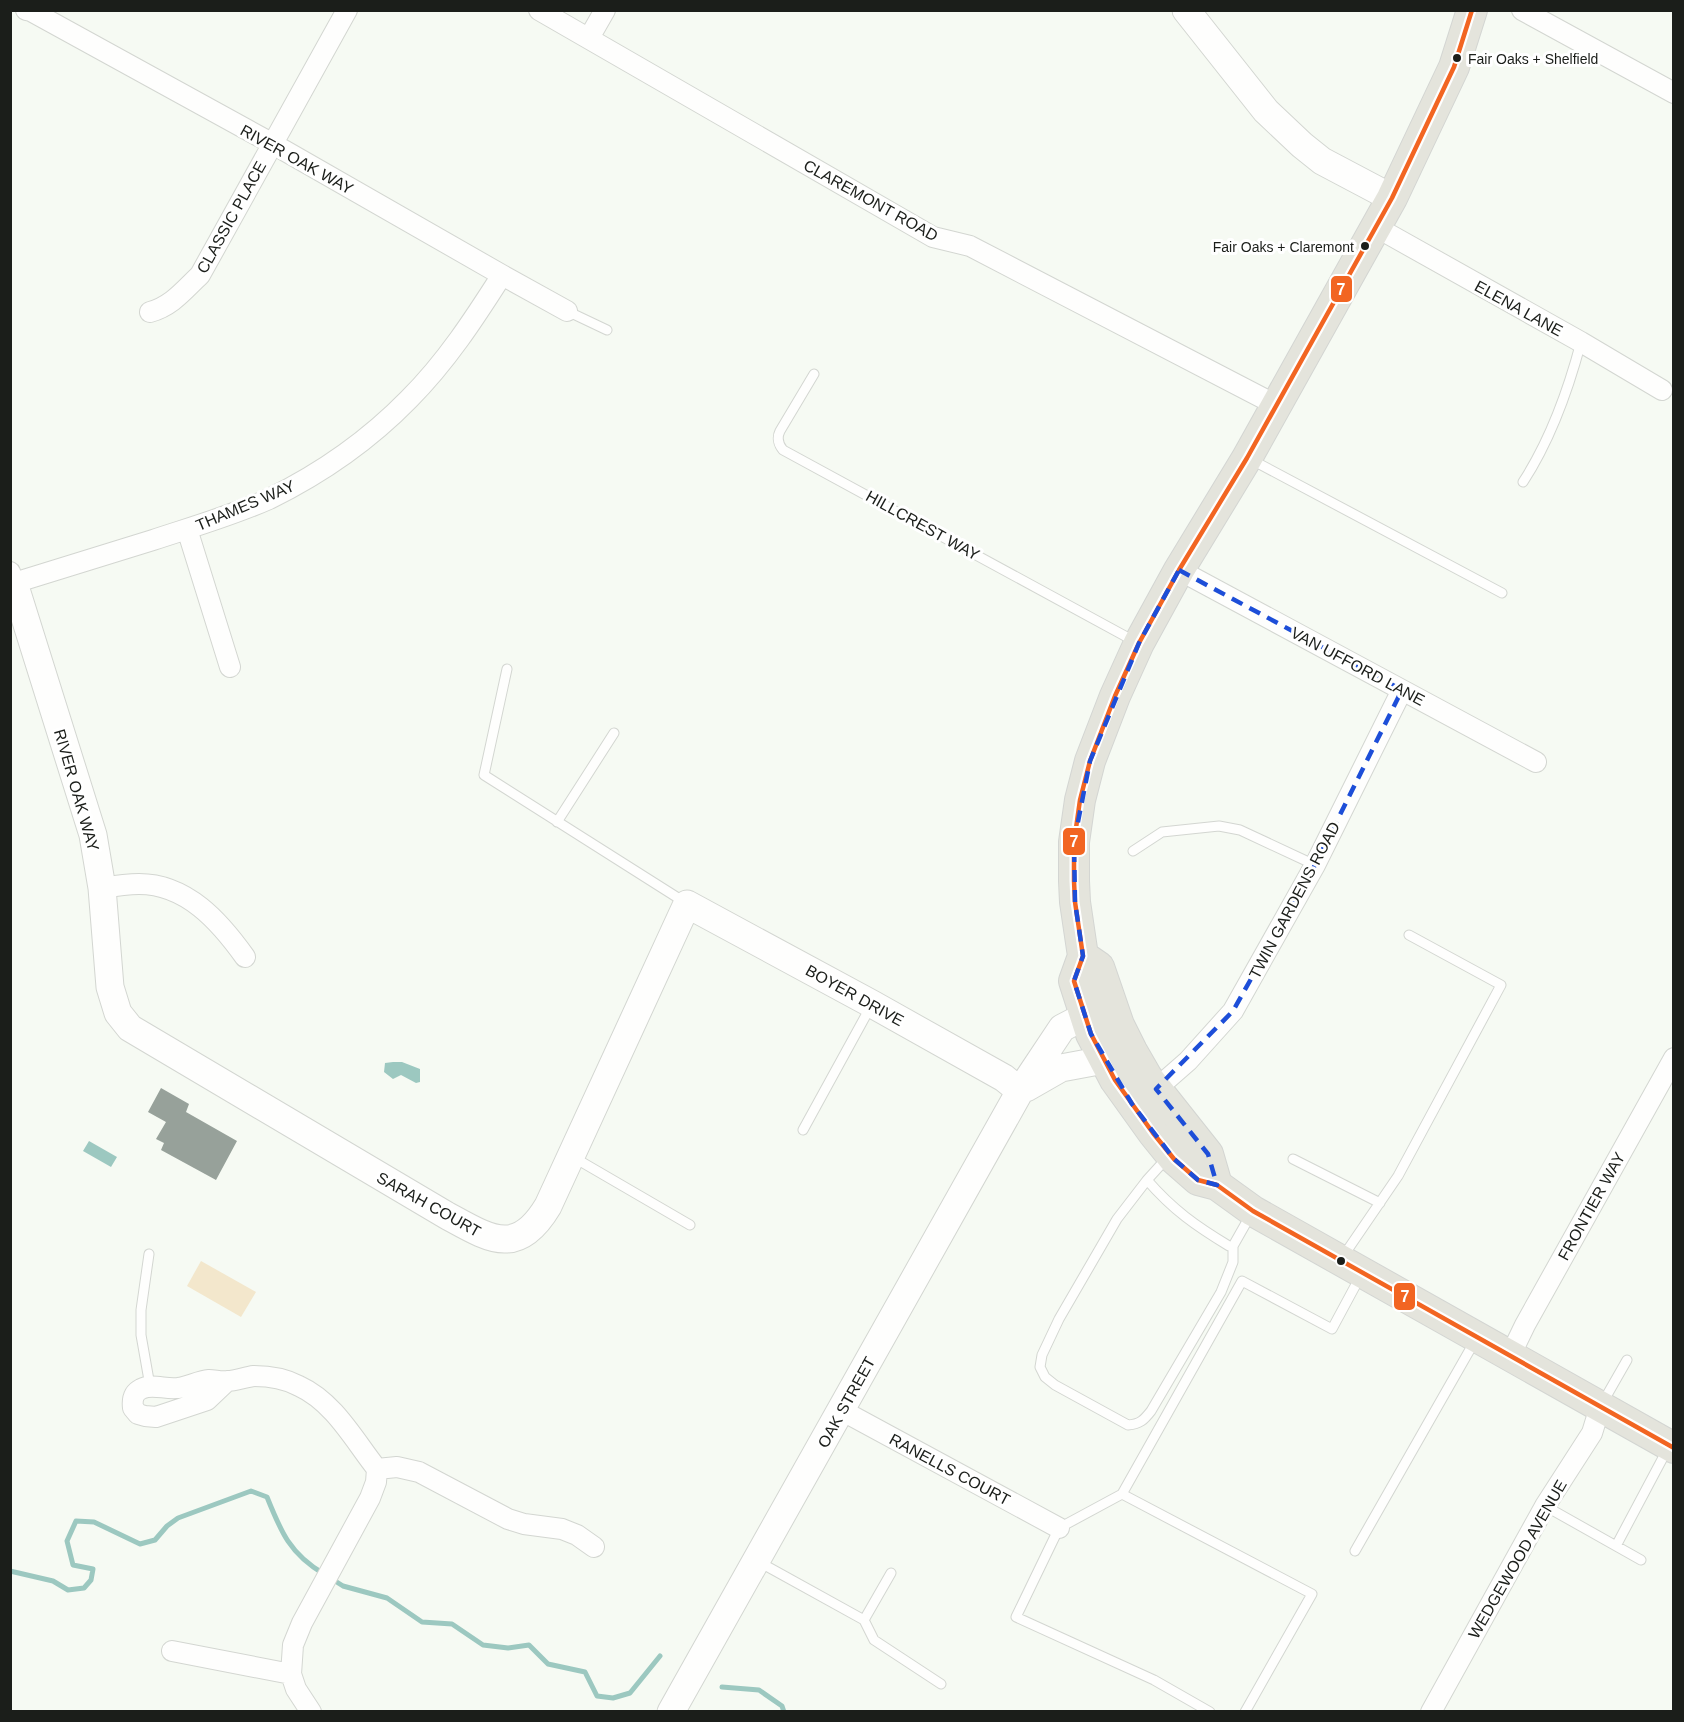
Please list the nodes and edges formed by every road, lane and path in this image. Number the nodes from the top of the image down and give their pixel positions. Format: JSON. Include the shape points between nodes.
{"nodes":[{"id":1,"x":26,"y":10,"type":"edge"},
{"id":2,"x":347,"y":10,"type":"edge"},
{"id":3,"x":539,"y":10,"type":"edge"},
{"id":4,"x":604,"y":10,"type":"edge"},
{"id":5,"x":1186,"y":10,"type":"edge"},
{"id":6,"x":1472,"y":10,"type":"edge"},
{"id":7,"x":1522,"y":10,"type":"edge"},
{"id":8,"x":589,"y":38,"type":"junction"},
{"id":9,"x":1674,"y":93,"type":"edge"},
{"id":10,"x":273,"y":144,"type":"junction"},
{"id":11,"x":1392,"y":198,"type":"junction"},
{"id":12,"x":1376,"y":227,"type":"junction"},
{"id":13,"x":502,"y":276,"type":"junction"},
{"id":14,"x":567,"y":310,"type":"joint"},
{"id":15,"x":150,"y":312,"type":"dead end"},
{"id":16,"x":607,"y":330,"type":"dead end"},
{"id":17,"x":1581,"y":342,"type":"junction"},
{"id":18,"x":814,"y":374,"type":"dead end"},
{"id":19,"x":1662,"y":390,"type":"dead end"},
{"id":20,"x":1276,"y":405,"type":"junction"},
{"id":21,"x":1247,"y":458,"type":"junction"},
{"id":22,"x":1523,"y":482,"type":"dead end"},
{"id":23,"x":187,"y":529,"type":"junction"},
{"id":24,"x":1179,"y":570,"type":"junction"},
{"id":25,"x":12,"y":578,"type":"edge"},
{"id":26,"x":1502,"y":593,"type":"dead end"},
{"id":27,"x":1139,"y":643,"type":"junction"},
{"id":28,"x":230,"y":667,"type":"dead end"},
{"id":29,"x":507,"y":669,"type":"dead end"},
{"id":30,"x":1402,"y":690,"type":"junction"},
{"id":31,"x":614,"y":733,"type":"dead end"},
{"id":32,"x":1536,"y":762,"type":"dead end"},
{"id":33,"x":557,"y":822,"type":"junction"},
{"id":34,"x":1133,"y":851,"type":"dead end"},
{"id":35,"x":1315,"y":865,"type":"junction"},
{"id":36,"x":102,"y":888,"type":"junction"},
{"id":37,"x":687,"y":904,"type":"junction"},
{"id":38,"x":1409,"y":935,"type":"dead end"},
{"id":39,"x":1083,"y":956,"type":"junction"},
{"id":40,"x":245,"y":957,"type":"dead end"},
{"id":41,"x":872,"y":1004,"type":"junction"},
{"id":42,"x":118,"y":1013,"type":"joint"},
{"id":43,"x":1085,"y":1016,"type":"junction"},
{"id":44,"x":1674,"y":1058,"type":"edge"},
{"id":45,"x":1104,"y":1060,"type":"junction"},
{"id":46,"x":1150,"y":1080,"type":"junction"},
{"id":47,"x":1020,"y":1091,"type":"junction"},
{"id":48,"x":803,"y":1130,"type":"dead end"},
{"id":49,"x":1171,"y":1154,"type":"junction"},
{"id":50,"x":571,"y":1155,"type":"junction"},
{"id":51,"x":1293,"y":1159,"type":"dead end"},
{"id":52,"x":1147,"y":1180,"type":"junction"},
{"id":53,"x":1217,"y":1185,"type":"junction"},
{"id":54,"x":1380,"y":1203,"type":"junction"},
{"id":55,"x":1253,"y":1211,"type":"junction"},
{"id":56,"x":690,"y":1225,"type":"dead end"},
{"id":57,"x":1233,"y":1246,"type":"junction"},
{"id":58,"x":149,"y":1254,"type":"dead end"},
{"id":59,"x":1352,"y":1266,"type":"junction"},
{"id":60,"x":1477,"y":1337,"type":"junction"},
{"id":61,"x":1510,"y":1356,"type":"junction"},
{"id":62,"x":1627,"y":1360,"type":"dead end"},
{"id":63,"x":227,"y":1381,"type":"junction"},
{"id":64,"x":150,"y":1386,"type":"junction"},
{"id":65,"x":1600,"y":1407,"type":"junction"},
{"id":66,"x":841,"y":1410,"type":"junction"},
{"id":67,"x":1672,"y":1444,"type":"edge"},
{"id":68,"x":376,"y":1469,"type":"junction"},
{"id":69,"x":1122,"y":1494,"type":"junction"},
{"id":70,"x":1545,"y":1506,"type":"junction"},
{"id":71,"x":1059,"y":1528,"type":"junction"},
{"id":72,"x":1616,"y":1546,"type":"junction"},
{"id":73,"x":594,"y":1547,"type":"dead end"},
{"id":74,"x":1355,"y":1551,"type":"dead end"},
{"id":75,"x":1641,"y":1560,"type":"dead end"},
{"id":76,"x":756,"y":1561,"type":"junction"},
{"id":77,"x":891,"y":1573,"type":"dead end"},
{"id":78,"x":864,"y":1620,"type":"junction"},
{"id":79,"x":172,"y":1651,"type":"dead end"},
{"id":80,"x":291,"y":1674,"type":"junction"},
{"id":81,"x":941,"y":1683,"type":"dead end"},
{"id":82,"x":311,"y":1712,"type":"edge"},
{"id":83,"x":671,"y":1712,"type":"edge"},
{"id":84,"x":1210,"y":1712,"type":"edge"},
{"id":85,"x":1245,"y":1712,"type":"edge"},
{"id":86,"x":1431,"y":1712,"type":"edge"}],
"edges":[{"from":1,"to":10,"type":"street","name":"RIVER OAK WAY"},
{"from":2,"to":10,"type":"street","name":"CLASSIC PLACE"},
{"from":3,"to":8,"type":"street","name":"CLAREMONT ROAD"},
{"from":4,"to":8,"type":"street"},
{"from":5,"to":11,"type":"street","via":[[1266,111],[1302,146]]},
{"from":6,"to":11,"type":"main road","via":[[1454,67]]},
{"from":7,"to":9,"type":"street"},
{"from":8,"to":20,"type":"street","name":"CLAREMONT ROAD","via":[[933,237],[970,246]]},
{"from":10,"to":13,"type":"street","name":"RIVER OAK WAY"},
{"from":10,"to":15,"type":"street","name":"CLASSIC PLACE","via":[[200,275],[172,302]]},
{"from":11,"to":12,"type":"main road"},
{"from":12,"to":17,"type":"street","name":"ELENA LANE"},
{"from":12,"to":20,"type":"main road"},
{"from":13,"to":14,"type":"street","name":"RIVER OAK WAY"},
{"from":13,"to":23,"type":"street","name":"THAMES WAY","via":[[433,373],[385,423],[315,473],[269,498]]},
{"from":14,"to":16,"type":"lane"},
{"from":17,"to":19,"type":"street","name":"ELENA LANE"},
{"from":17,"to":22,"type":"lane","via":[[1563,403]]},
{"from":18,"to":27,"type":"lane","name":"HILLCREST WAY","via":[[780,430],[779,445],[783,450]]},
{"from":20,"to":21,"type":"main road"},
{"from":21,"to":24,"type":"main road"},
{"from":21,"to":26,"type":"lane"},
{"from":23,"to":25,"type":"street","name":"THAMES WAY"},
{"from":23,"to":28,"type":"street"},
{"from":24,"to":27,"type":"main road"},
{"from":24,"to":30,"type":"street","name":"VAN UFFORD LANE"},
{"from":25,"to":36,"type":"street","name":"RIVER OAK WAY","via":[[93,835]]},
{"from":27,"to":39,"type":"main road","via":[[1114,696],[1080,800],[1074,842],[1074,902]]},
{"from":29,"to":33,"type":"lane","via":[[484,775]]},
{"from":30,"to":32,"type":"street","name":"VAN UFFORD LANE"},
{"from":30,"to":35,"type":"street","name":"TWIN GARDENS ROAD"},
{"from":31,"to":33,"type":"lane"},
{"from":33,"to":37,"type":"lane"},
{"from":34,"to":35,"type":"lane","via":[[1162,832],[1219,826],[1240,830]]},
{"from":35,"to":46,"type":"street","name":"TWIN GARDENS ROAD","via":[[1233,1011],[1188,1061]]},
{"from":36,"to":40,"type":"street","via":[[140,884],[176,891],[217,922]]},
{"from":36,"to":42,"type":"street","name":"RIVER OAK WAY","via":[[110,987]]},
{"from":37,"to":41,"type":"street","name":"BOYER DRIVE"},
{"from":37,"to":50,"type":"street","name":"SARAH COURT"},
{"from":38,"to":54,"type":"lane","via":[[1501,985]]},
{"from":39,"to":43,"type":"main road","via":[[1074,981]]},
{"from":39,"to":46,"type":"main road","via":[[1099,967],[1119,1025]]},
{"from":41,"to":47,"type":"street","name":"BOYER DRIVE","via":[[1004,1078]]},
{"from":41,"to":48,"type":"lane"},
{"from":42,"to":50,"type":"street","name":"SARAH COURT","via":[[130,1028],[489,1237],[518,1237],[534,1226],[548,1206]]},
{"from":43,"to":45,"type":"main road"},
{"from":43,"to":46,"type":"main road","via":[[1111,1040],[1123,1064]]},
{"from":43,"to":47,"type":"street","via":[[1062,1028]]},
{"from":44,"to":61,"type":"street","name":"FRONTIER WAY"},
{"from":45,"to":47,"type":"street","via":[[1061,1068]]},
{"from":45,"to":49,"type":"main road"},
{"from":46,"to":53,"type":"main road","via":[[1208,1154]]},
{"from":47,"to":66,"type":"street","name":"OAK STREET"},
{"from":49,"to":52,"type":"lane"},
{"from":49,"to":53,"type":"main road","via":[[1198,1180]]},
{"from":50,"to":56,"type":"lane"},
{"from":51,"to":54,"type":"lane"},
{"from":52,"to":57,"type":"lane","via":[[1193,1224]]},
{"from":52,"to":57,"type":"lane","via":[[1120,1214],[1059,1319],[1040,1367],[1050,1381],[1128,1425],[1144,1420],[1221,1292],[1233,1262]]},
{"from":53,"to":55,"type":"main road"},
{"from":54,"to":59,"type":"lane"},
{"from":55,"to":57,"type":"lane"},
{"from":55,"to":59,"type":"main road"},
{"from":58,"to":64,"type":"lane","via":[[141,1335]]},
{"from":59,"to":60,"type":"main road"},
{"from":59,"to":69,"type":"lane","via":[[1332,1329],[1242,1281]]},
{"from":60,"to":61,"type":"main road"},
{"from":60,"to":74,"type":"lane"},
{"from":61,"to":65,"type":"main road"},
{"from":62,"to":65,"type":"lane"},
{"from":63,"to":64,"type":"street","via":[[208,1380],[164,1389]]},
{"from":63,"to":64,"type":"street","via":[[207,1400],[156,1417],[138,1414],[133,1408],[135,1394]]},
{"from":63,"to":68,"type":"street","via":[[255,1376],[298,1385],[339,1419]]},
{"from":65,"to":67,"type":"main road"},
{"from":65,"to":70,"type":"street","name":"WEDGEWOOD AVENUE","via":[[1592,1433]]},
{"from":66,"to":71,"type":"street","name":"RANELLS COURT"},
{"from":66,"to":76,"type":"street","name":"OAK STREET"},
{"from":67,"to":72,"type":"lane"},
{"from":68,"to":73,"type":"street","via":[[398,1467],[419,1472],[508,1519],[562,1528]]},
{"from":68,"to":80,"type":"street","via":[[370,1498],[296,1634]]},
{"from":69,"to":71,"type":"lane"},
{"from":69,"to":85,"type":"lane","via":[[1312,1594]]},
{"from":70,"to":72,"type":"lane"},
{"from":70,"to":86,"type":"street","name":"WEDGEWOOD AVENUE"},
{"from":71,"to":84,"type":"lane","via":[[1016,1617],[1154,1680]]},
{"from":72,"to":75,"type":"lane"},
{"from":76,"to":78,"type":"lane"},
{"from":76,"to":83,"type":"street","name":"OAK STREET"},
{"from":77,"to":78,"type":"lane"},
{"from":78,"to":81,"type":"lane","via":[[874,1640]]},
{"from":79,"to":80,"type":"street"},
{"from":80,"to":82,"type":"street"}]}
